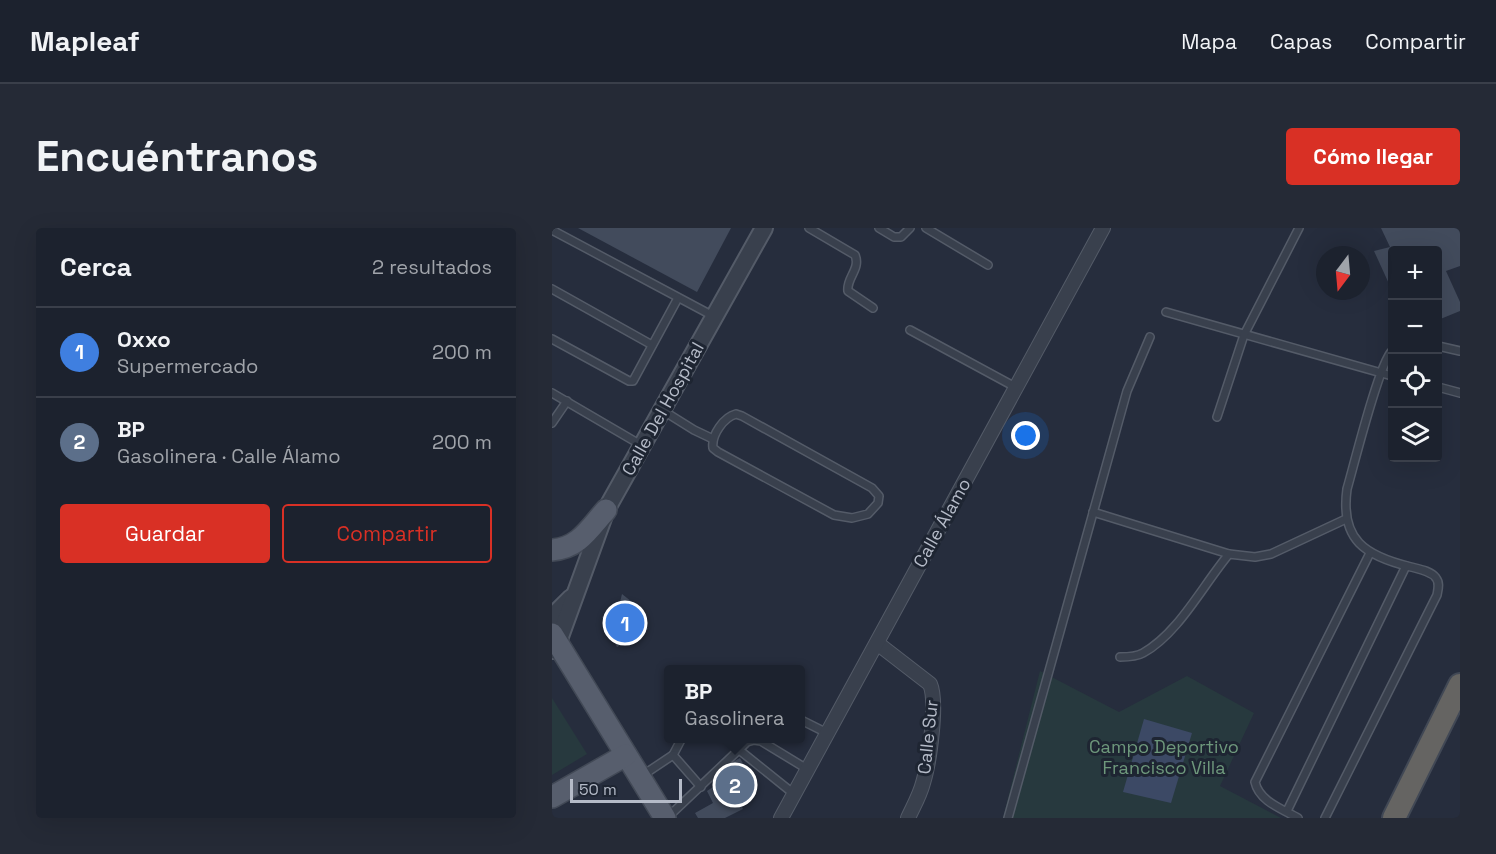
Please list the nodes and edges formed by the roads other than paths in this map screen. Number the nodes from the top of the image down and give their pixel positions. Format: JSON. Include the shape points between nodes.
{"nodes":[{"id":1,"x":764,"y":228,"type":"edge"},
{"id":2,"x":809,"y":228,"type":"edge"},
{"id":3,"x":879,"y":228,"type":"edge"},
{"id":4,"x":910,"y":228,"type":"edge"},
{"id":5,"x":927,"y":228,"type":"edge"},
{"id":6,"x":1103,"y":228,"type":"edge"},
{"id":7,"x":1299,"y":228,"type":"edge"},
{"id":8,"x":552,"y":232,"type":"edge"},
{"id":9,"x":988,"y":265,"type":"dead end"},
{"id":10,"x":552,"y":289,"type":"edge"},
{"id":11,"x":678,"y":298,"type":"junction"},
{"id":12,"x":873,"y":308,"type":"dead end"},
{"id":13,"x":1166,"y":312,"type":"dead end"},
{"id":14,"x":714,"y":317,"type":"junction"},
{"id":15,"x":910,"y":330,"type":"dead end"},
{"id":16,"x":1244,"y":335,"type":"junction"},
{"id":17,"x":1150,"y":338,"type":"dead end"},
{"id":18,"x":552,"y":339,"type":"edge"},
{"id":19,"x":652,"y":345,"type":"junction"},
{"id":20,"x":1442,"y":347,"type":"edge"},
{"id":21,"x":1460,"y":351,"type":"edge"},
{"id":22,"x":1389,"y":354,"type":"edge"},
{"id":23,"x":1381,"y":372,"type":"junction"},
{"id":24,"x":1388,"y":375,"type":"edge"},
{"id":25,"x":1017,"y":388,"type":"junction"},
{"id":26,"x":1442,"y":388,"type":"edge"},
{"id":27,"x":552,"y":393,"type":"edge"},
{"id":28,"x":1460,"y":393,"type":"edge"},
{"id":29,"x":567,"y":401,"type":"junction"},
{"id":30,"x":662,"y":410,"type":"junction"},
{"id":31,"x":1217,"y":417,"type":"dead end"},
{"id":32,"x":552,"y":423,"type":"edge"},
{"id":33,"x":713,"y":439,"type":"junction"},
{"id":34,"x":642,"y":445,"type":"junction"},
{"id":35,"x":606,"y":510,"type":"junction"},
{"id":36,"x":1093,"y":512,"type":"junction"},
{"id":37,"x":1346,"y":519,"type":"junction"},
{"id":38,"x":552,"y":550,"type":"edge"},
{"id":39,"x":1370,"y":553,"type":"junction"},
{"id":40,"x":1229,"y":554,"type":"junction"},
{"id":41,"x":1406,"y":566,"type":"junction"},
{"id":42,"x":574,"y":595,"type":"junction"},
{"id":43,"x":552,"y":617,"type":"edge"},
{"id":44,"x":554,"y":642,"type":"edge"},
{"id":45,"x":877,"y":643,"type":"junction"},
{"id":46,"x":1120,"y":657,"type":"dead end"},
{"id":47,"x":1460,"y":685,"type":"edge"},
{"id":48,"x":805,"y":722,"type":"edge"},
{"id":49,"x":827,"y":733,"type":"junction"},
{"id":50,"x":679,"y":743,"type":"edge"},
{"id":51,"x":746,"y":743,"type":"edge"},
{"id":52,"x":764,"y":743,"type":"edge"},
{"id":53,"x":738,"y":749,"type":"junction"},
{"id":54,"x":626,"y":755,"type":"junction"},
{"id":55,"x":673,"y":755,"type":"junction"},
{"id":56,"x":807,"y":769,"type":"junction"},
{"id":57,"x":640,"y":777,"type":"junction"},
{"id":58,"x":701,"y":787,"type":"junction"},
{"id":59,"x":794,"y":794,"type":"junction"},
{"id":60,"x":552,"y":797,"type":"edge"},
{"id":61,"x":1287,"y":811,"type":"junction"},
{"id":62,"x":666,"y":818,"type":"edge"},
{"id":63,"x":781,"y":818,"type":"edge"},
{"id":64,"x":908,"y":818,"type":"edge"},
{"id":65,"x":1008,"y":818,"type":"edge"},
{"id":66,"x":1298,"y":818,"type":"edge"},
{"id":67,"x":1325,"y":818,"type":"edge"},
{"id":68,"x":1394,"y":818,"type":"edge"}],
"edges":[{"from":1,"to":14,"type":"street","name":"Calle Del Hospital"},
{"from":2,"to":12,"type":"lane","via":[[855,255],[857,266],[847,284],[848,291]]},
{"from":3,"to":4,"type":"lane","via":[[901,237]]},
{"from":5,"to":9,"type":"lane"},
{"from":6,"to":25,"type":"street","name":"Calle Álamo"},
{"from":7,"to":16,"type":"lane"},
{"from":8,"to":11,"type":"lane"},
{"from":10,"to":19,"type":"lane"},
{"from":11,"to":14,"type":"lane"},
{"from":11,"to":19,"type":"lane"},
{"from":13,"to":16,"type":"lane"},
{"from":14,"to":30,"type":"street","name":"Calle Del Hospital"},
{"from":15,"to":25,"type":"lane"},
{"from":16,"to":23,"type":"lane"},
{"from":16,"to":31,"type":"lane"},
{"from":17,"to":36,"type":"lane","via":[[1127,391]]},
{"from":18,"to":19,"type":"lane","via":[[629,381],[635,380]]},
{"from":20,"to":21,"type":"lane"},
{"from":22,"to":23,"type":"lane"},
{"from":23,"to":24,"type":"lane"},
{"from":23,"to":37,"type":"lane","via":[[1347,489]]},
{"from":25,"to":45,"type":"street","name":"Calle Álamo"},
{"from":26,"to":28,"type":"lane"},
{"from":27,"to":29,"type":"lane"},
{"from":29,"to":32,"type":"lane"},
{"from":29,"to":34,"type":"lane"},
{"from":30,"to":33,"type":"lane"},
{"from":30,"to":34,"type":"street","name":"Calle Del Hospital"},
{"from":33,"to":33,"type":"lane","via":[[730,416],[742,416],[872,488],[879,496],[878,503],[860,517],[834,515],[718,452],[713,448]]},
{"from":34,"to":35,"type":"street","name":"Calle Del Hospital"},
{"from":35,"to":38,"type":"main road","via":[[575,545]]},
{"from":35,"to":42,"type":"street","name":"Calle Del Hospital"},
{"from":36,"to":40,"type":"lane"},
{"from":36,"to":65,"type":"lane"},
{"from":37,"to":39,"type":"lane","via":[[1353,538]]},
{"from":37,"to":40,"type":"lane","via":[[1271,554]]},
{"from":39,"to":41,"type":"lane"},
{"from":39,"to":61,"type":"lane","via":[[1255,782],[1266,800]]},
{"from":40,"to":46,"type":"lane","via":[[1154,646],[1140,655]]},
{"from":41,"to":61,"type":"lane"},
{"from":41,"to":67,"type":"lane","via":[[1435,576],[1439,584],[1437,595]]},
{"from":42,"to":43,"type":"street","name":"Calle Del Hospital"},
{"from":42,"to":44,"type":"street","name":"Calle Del Hospital"},
{"from":44,"to":54,"type":"main road"},
{"from":45,"to":49,"type":"street","name":"Calle Álamo"},
{"from":45,"to":64,"type":"street","name":"Calle Sur","via":[[930,684],[933,691],[926,773]]},
{"from":47,"to":68,"type":"highway"},
{"from":48,"to":49,"type":"lane"},
{"from":49,"to":56,"type":"street","name":"Calle Álamo"},
{"from":50,"to":55,"type":"lane"},
{"from":51,"to":53,"type":"lane"},
{"from":52,"to":56,"type":"lane"},
{"from":53,"to":58,"type":"lane"},
{"from":53,"to":59,"type":"lane"},
{"from":54,"to":57,"type":"main road"},
{"from":54,"to":60,"type":"main road"},
{"from":55,"to":57,"type":"lane"},
{"from":55,"to":58,"type":"lane"},
{"from":56,"to":59,"type":"street","name":"Calle Álamo"},
{"from":57,"to":62,"type":"main road"},
{"from":58,"to":62,"type":"lane"},
{"from":59,"to":63,"type":"street","name":"Calle Álamo"},
{"from":61,"to":66,"type":"lane"}]}
